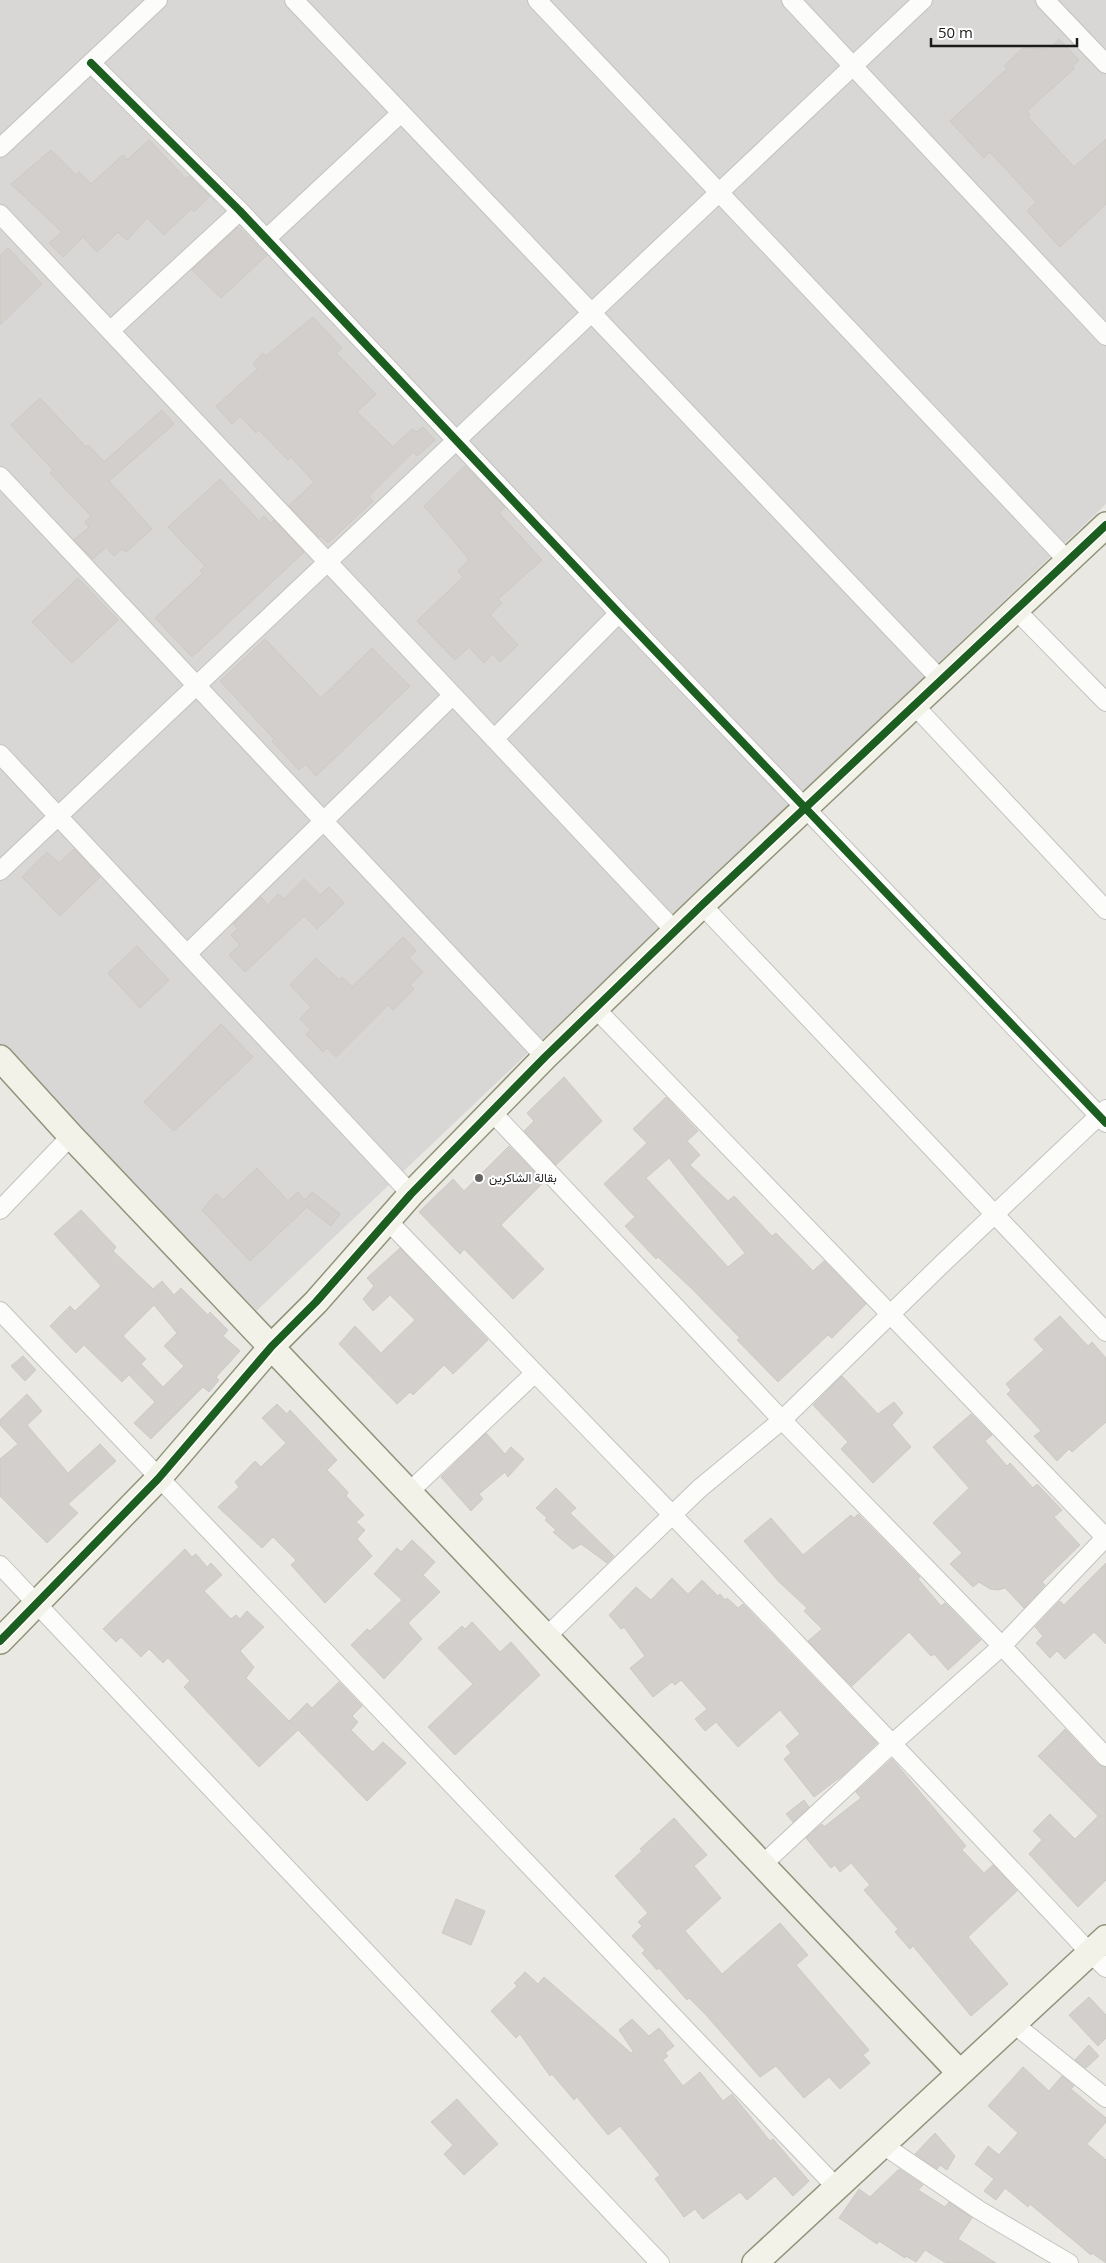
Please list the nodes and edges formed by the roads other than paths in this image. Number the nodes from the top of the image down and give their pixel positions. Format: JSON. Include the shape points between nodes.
{"nodes":[{"id":1,"x":158,"y":0,"type":"edge"},
{"id":2,"x":294,"y":0,"type":"edge"},
{"id":3,"x":537,"y":0,"type":"edge"},
{"id":4,"x":791,"y":0,"type":"edge"},
{"id":5,"x":924,"y":0,"type":"edge"},
{"id":6,"x":1046,"y":0,"type":"edge"},
{"id":7,"x":91,"y":63,"type":"junction"},
{"id":8,"x":1106,"y":64,"type":"edge"},
{"id":9,"x":853,"y":67,"type":"junction"},
{"id":10,"x":401,"y":113,"type":"junction"},
{"id":11,"x":0,"y":148,"type":"edge"},
{"id":12,"x":720,"y":193,"type":"junction"},
{"id":13,"x":240,"y":210,"type":"junction"},
{"id":14,"x":0,"y":214,"type":"edge"},
{"id":15,"x":266,"y":239,"type":"junction"},
{"id":16,"x":592,"y":313,"type":"junction"},
{"id":17,"x":110,"y":332,"type":"junction"},
{"id":18,"x":1106,"y":336,"type":"edge"},
{"id":19,"x":456,"y":441,"type":"junction"},
{"id":20,"x":0,"y":476,"type":"edge"},
{"id":21,"x":1106,"y":525,"type":"edge"},
{"id":22,"x":1068,"y":561,"type":"junction"},
{"id":23,"x":328,"y":562,"type":"junction"},
{"id":24,"x":1015,"y":609,"type":"junction"},
{"id":25,"x":619,"y":613,"type":"junction"},
{"id":26,"x":941,"y":680,"type":"junction"},
{"id":27,"x":197,"y":685,"type":"junction"},
{"id":28,"x":453,"y":695,"type":"junction"},
{"id":29,"x":1106,"y":702,"type":"edge"},
{"id":30,"x":914,"y":705,"type":"junction"},
{"id":31,"x":494,"y":739,"type":"junction"},
{"id":32,"x":0,"y":754,"type":"edge"},
{"id":33,"x":806,"y":808,"type":"junction"},
{"id":34,"x":58,"y":816,"type":"junction"},
{"id":35,"x":324,"y":822,"type":"junction"},
{"id":36,"x":0,"y":871,"type":"edge"},
{"id":37,"x":702,"y":905,"type":"junction"},
{"id":38,"x":1106,"y":910,"type":"edge"},
{"id":39,"x":675,"y":931,"type":"junction"},
{"id":40,"x":187,"y":954,"type":"junction"},
{"id":41,"x":595,"y":1008,"type":"junction"},
{"id":42,"x":545,"y":1057,"type":"junction"},
{"id":43,"x":3,"y":1066,"type":"edge"},
{"id":44,"x":492,"y":1112,"type":"junction"},
{"id":45,"x":1104,"y":1116,"type":"edge"},
{"id":46,"x":71,"y":1136,"type":"junction"},
{"id":47,"x":411,"y":1194,"type":"junction"},
{"id":48,"x":0,"y":1210,"type":"edge"},
{"id":49,"x":996,"y":1215,"type":"junction"},
{"id":50,"x":388,"y":1221,"type":"junction"},
{"id":51,"x":0,"y":1311,"type":"edge"},
{"id":52,"x":890,"y":1316,"type":"junction"},
{"id":53,"x":1106,"y":1332,"type":"edge"},
{"id":54,"x":272,"y":1346,"type":"junction"},
{"id":55,"x":535,"y":1373,"type":"junction"},
{"id":56,"x":782,"y":1420,"type":"junction"},
{"id":57,"x":158,"y":1479,"type":"junction"},
{"id":58,"x":410,"y":1491,"type":"junction"},
{"id":59,"x":673,"y":1513,"type":"junction"},
{"id":60,"x":1106,"y":1538,"type":"edge"},
{"id":61,"x":0,"y":1565,"type":"edge"},
{"id":62,"x":38,"y":1604,"type":"junction"},
{"id":63,"x":547,"y":1636,"type":"junction"},
{"id":64,"x":0,"y":1641,"type":"edge"},
{"id":65,"x":1002,"y":1646,"type":"junction"},
{"id":66,"x":893,"y":1743,"type":"junction"},
{"id":67,"x":1106,"y":1757,"type":"edge"},
{"id":68,"x":763,"y":1864,"type":"junction"},
{"id":69,"x":1101,"y":1953,"type":"edge"},
{"id":70,"x":1014,"y":2024,"type":"junction"},
{"id":71,"x":960,"y":2072,"type":"junction"},
{"id":72,"x":1106,"y":2098,"type":"edge"},
{"id":73,"x":882,"y":2145,"type":"junction"},
{"id":74,"x":837,"y":2188,"type":"junction"},
{"id":75,"x":660,"y":2263,"type":"edge"},
{"id":76,"x":755,"y":2263,"type":"edge"},
{"id":77,"x":1069,"y":2263,"type":"edge"}],
"edges":[{"from":1,"to":7,"type":"street"},
{"from":2,"to":10,"type":"street"},
{"from":3,"to":12,"type":"street"},
{"from":4,"to":9,"type":"street"},
{"from":5,"to":9,"type":"street"},
{"from":6,"to":8,"type":"street"},
{"from":7,"to":11,"type":"street"},
{"from":7,"to":13,"type":"street"},
{"from":9,"to":12,"type":"street"},
{"from":9,"to":18,"type":"street"},
{"from":10,"to":15,"type":"street"},
{"from":10,"to":16,"type":"street"},
{"from":12,"to":16,"type":"street"},
{"from":12,"to":22,"type":"street"},
{"from":13,"to":15,"type":"street"},
{"from":13,"to":17,"type":"street"},
{"from":14,"to":17,"type":"street"},
{"from":15,"to":19,"type":"street"},
{"from":16,"to":19,"type":"street"},
{"from":16,"to":26,"type":"street"},
{"from":17,"to":23,"type":"street"},
{"from":19,"to":23,"type":"street"},
{"from":19,"to":25,"type":"street"},
{"from":20,"to":27,"type":"street"},
{"from":21,"to":22,"type":"street"},
{"from":22,"to":24,"type":"street"},
{"from":23,"to":27,"type":"street"},
{"from":23,"to":28,"type":"street"},
{"from":24,"to":26,"type":"street"},
{"from":24,"to":29,"type":"street"},
{"from":25,"to":31,"type":"street"},
{"from":25,"to":33,"type":"street"},
{"from":26,"to":30,"type":"street"},
{"from":27,"to":34,"type":"street"},
{"from":27,"to":35,"type":"street"},
{"from":28,"to":31,"type":"street"},
{"from":28,"to":35,"type":"street"},
{"from":30,"to":33,"type":"street"},
{"from":30,"to":38,"type":"street"},
{"from":31,"to":39,"type":"street"},
{"from":32,"to":34,"type":"street"},
{"from":33,"to":37,"type":"street"},
{"from":33,"to":45,"type":"street"},
{"from":34,"to":36,"type":"street"},
{"from":34,"to":40,"type":"street"},
{"from":35,"to":40,"type":"street"},
{"from":35,"to":42,"type":"street"},
{"from":37,"to":39,"type":"street"},
{"from":37,"to":49,"type":"street"},
{"from":39,"to":41,"type":"street"},
{"from":40,"to":47,"type":"street"},
{"from":41,"to":42,"type":"street"},
{"from":41,"to":52,"type":"street"},
{"from":42,"to":44,"type":"street"},
{"from":43,"to":46,"type":"street"},
{"from":44,"to":47,"type":"street"},
{"from":44,"to":56,"type":"street"},
{"from":45,"to":49,"type":"street"},
{"from":46,"to":48,"type":"street"},
{"from":46,"to":54,"type":"street"},
{"from":47,"to":50,"type":"street"},
{"from":49,"to":52,"type":"street"},
{"from":49,"to":53,"type":"street"},
{"from":50,"to":54,"type":"street"},
{"from":50,"to":55,"type":"street"},
{"from":51,"to":57,"type":"street"},
{"from":52,"to":56,"type":"street"},
{"from":52,"to":60,"type":"street"},
{"from":54,"to":57,"type":"street"},
{"from":54,"to":58,"type":"street"},
{"from":55,"to":58,"type":"street"},
{"from":55,"to":59,"type":"street"},
{"from":56,"to":59,"type":"street"},
{"from":56,"to":65,"type":"street"},
{"from":57,"to":62,"type":"street"},
{"from":57,"to":74,"type":"street"},
{"from":58,"to":63,"type":"street"},
{"from":59,"to":63,"type":"street"},
{"from":59,"to":66,"type":"street"},
{"from":60,"to":65,"type":"street"},
{"from":61,"to":62,"type":"street"},
{"from":62,"to":64,"type":"street"},
{"from":62,"to":75,"type":"street"},
{"from":63,"to":68,"type":"street"},
{"from":65,"to":66,"type":"street"},
{"from":65,"to":67,"type":"street"},
{"from":66,"to":68,"type":"street"},
{"from":66,"to":69,"type":"street"},
{"from":68,"to":71,"type":"street"},
{"from":69,"to":70,"type":"street"},
{"from":70,"to":71,"type":"street"},
{"from":70,"to":72,"type":"street"},
{"from":71,"to":73,"type":"street"},
{"from":73,"to":74,"type":"street"},
{"from":73,"to":77,"type":"street","via":[[979,2210]]},
{"from":74,"to":76,"type":"street"}]}
